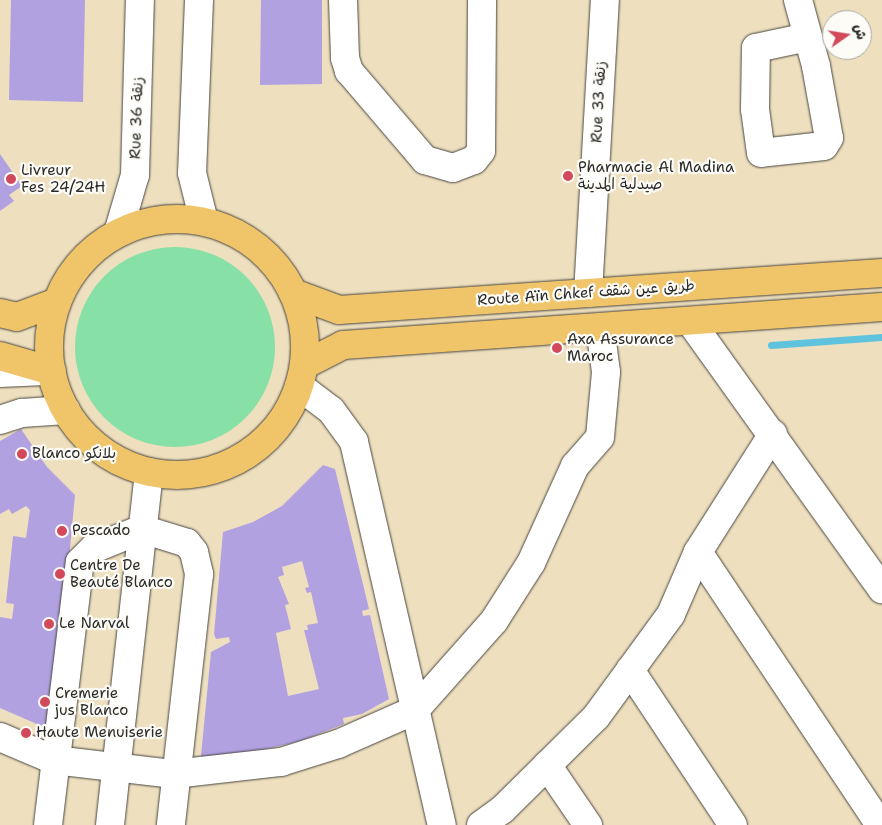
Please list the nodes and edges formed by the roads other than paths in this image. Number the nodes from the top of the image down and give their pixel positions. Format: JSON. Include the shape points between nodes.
{"nodes":[{"id":1,"x":140,"y":0,"type":"edge"},
{"id":2,"x":199,"y":0,"type":"edge"},
{"id":3,"x":343,"y":0,"type":"edge"},
{"id":4,"x":482,"y":0,"type":"edge"},
{"id":5,"x":605,"y":0,"type":"edge"},
{"id":6,"x":798,"y":0,"type":"edge"},
{"id":7,"x":808,"y":37,"type":"dead end"},
{"id":8,"x":204,"y":221,"type":"junction"},
{"id":9,"x":118,"y":233,"type":"junction"},
{"id":10,"x":882,"y":273,"type":"edge"},
{"id":11,"x":293,"y":293,"type":"junction"},
{"id":12,"x":588,"y":293,"type":"junction"},
{"id":13,"x":57,"y":302,"type":"junction"},
{"id":14,"x":882,"y":307,"type":"edge"},
{"id":15,"x":0,"y":313,"type":"edge"},
{"id":16,"x":690,"y":321,"type":"junction"},
{"id":17,"x":600,"y":327,"type":"junction"},
{"id":18,"x":0,"y":356,"type":"edge"},
{"id":19,"x":52,"y":371,"type":"junction"},
{"id":20,"x":0,"y":373,"type":"edge"},
{"id":21,"x":301,"y":376,"type":"junction"},
{"id":22,"x":66,"y":410,"type":"junction"},
{"id":23,"x":0,"y":420,"type":"edge"},
{"id":24,"x":773,"y":434,"type":"junction"},
{"id":25,"x":149,"y":472,"type":"junction"},
{"id":26,"x":142,"y":529,"type":"junction"},
{"id":27,"x":698,"y":552,"type":"junction"},
{"id":28,"x":882,"y":589,"type":"edge"},
{"id":29,"x":630,"y":670,"type":"junction"},
{"id":30,"x":415,"y":710,"type":"junction"},
{"id":31,"x":0,"y":737,"type":"edge"},
{"id":32,"x":54,"y":760,"type":"junction"},
{"id":33,"x":547,"y":765,"type":"junction"},
{"id":34,"x":116,"y":768,"type":"junction"},
{"id":35,"x":174,"y":774,"type":"junction"},
{"id":36,"x":48,"y":825,"type":"edge"},
{"id":37,"x":110,"y":825,"type":"edge"},
{"id":38,"x":171,"y":825,"type":"edge"},
{"id":39,"x":442,"y":825,"type":"edge"},
{"id":40,"x":481,"y":825,"type":"edge"},
{"id":41,"x":588,"y":825,"type":"edge"},
{"id":42,"x":733,"y":825,"type":"edge"},
{"id":43,"x":880,"y":825,"type":"edge"}],
"edges":[{"from":1,"to":9,"type":"street","name":"Rue 36 زنقة","via":[[135,175]]},
{"from":2,"to":8,"type":"street","via":[[192,173]]},
{"from":3,"to":4,"type":"street","via":[[345,58],[349,71],[425,160],[453,168],[474,160],[480,152]]},
{"from":5,"to":12,"type":"street","name":"Rue 33 زنقة"},
{"from":6,"to":7,"type":"street"},
{"from":8,"to":9,"type":"main road","via":[[157,220]]},
{"from":8,"to":11,"type":"main road","via":[[233,231],[259,248],[280,271]]},
{"from":9,"to":13,"type":"main road","via":[[96,247],[77,266]]},
{"from":10,"to":12,"type":"main road","name":"Route Aïn Chkef طريق عين شقف"},
{"from":11,"to":12,"type":"main road","name":"Route Aïn Chkef طريق عين شقف","via":[[339,310]]},
{"from":11,"to":21,"type":"main road","via":[[303,328]]},
{"from":13,"to":15,"type":"main road","via":[[18,317]]},
{"from":13,"to":19,"type":"main road","via":[[49,343]]},
{"from":14,"to":16,"type":"main road"},
{"from":16,"to":17,"type":"main road"},
{"from":16,"to":24,"type":"street"},
{"from":17,"to":21,"type":"main road","via":[[343,346]]},
{"from":17,"to":30,"type":"street","via":[[606,372],[600,437],[575,466],[531,563],[494,621]]},
{"from":18,"to":19,"type":"main road"},
{"from":19,"to":20,"type":"street"},
{"from":19,"to":22,"type":"main road"},
{"from":21,"to":25,"type":"main road","via":[[282,421],[245,456],[222,467],[194,474]]},
{"from":21,"to":30,"type":"street","via":[[354,442]]},
{"from":22,"to":23,"type":"street","via":[[22,413]]},
{"from":22,"to":25,"type":"main road","via":[[95,447],[120,462]]},
{"from":24,"to":27,"type":"street"},
{"from":24,"to":28,"type":"street"},
{"from":25,"to":26,"type":"street"},
{"from":26,"to":32,"type":"street","via":[[93,549],[80,562]]},
{"from":26,"to":34,"type":"street"},
{"from":26,"to":35,"type":"street","via":[[187,543],[194,552],[198,568]]},
{"from":27,"to":29,"type":"street","via":[[671,614]]},
{"from":27,"to":43,"type":"street"},
{"from":29,"to":33,"type":"street","via":[[596,717]]},
{"from":29,"to":42,"type":"street"},
{"from":30,"to":35,"type":"street","via":[[338,744],[281,762]]},
{"from":30,"to":39,"type":"street"},
{"from":31,"to":32,"type":"street"},
{"from":32,"to":34,"type":"street"},
{"from":32,"to":36,"type":"street"},
{"from":33,"to":40,"type":"street","via":[[502,810]]},
{"from":33,"to":41,"type":"street"},
{"from":34,"to":35,"type":"street"},
{"from":34,"to":37,"type":"street"},
{"from":35,"to":38,"type":"street"}]}
